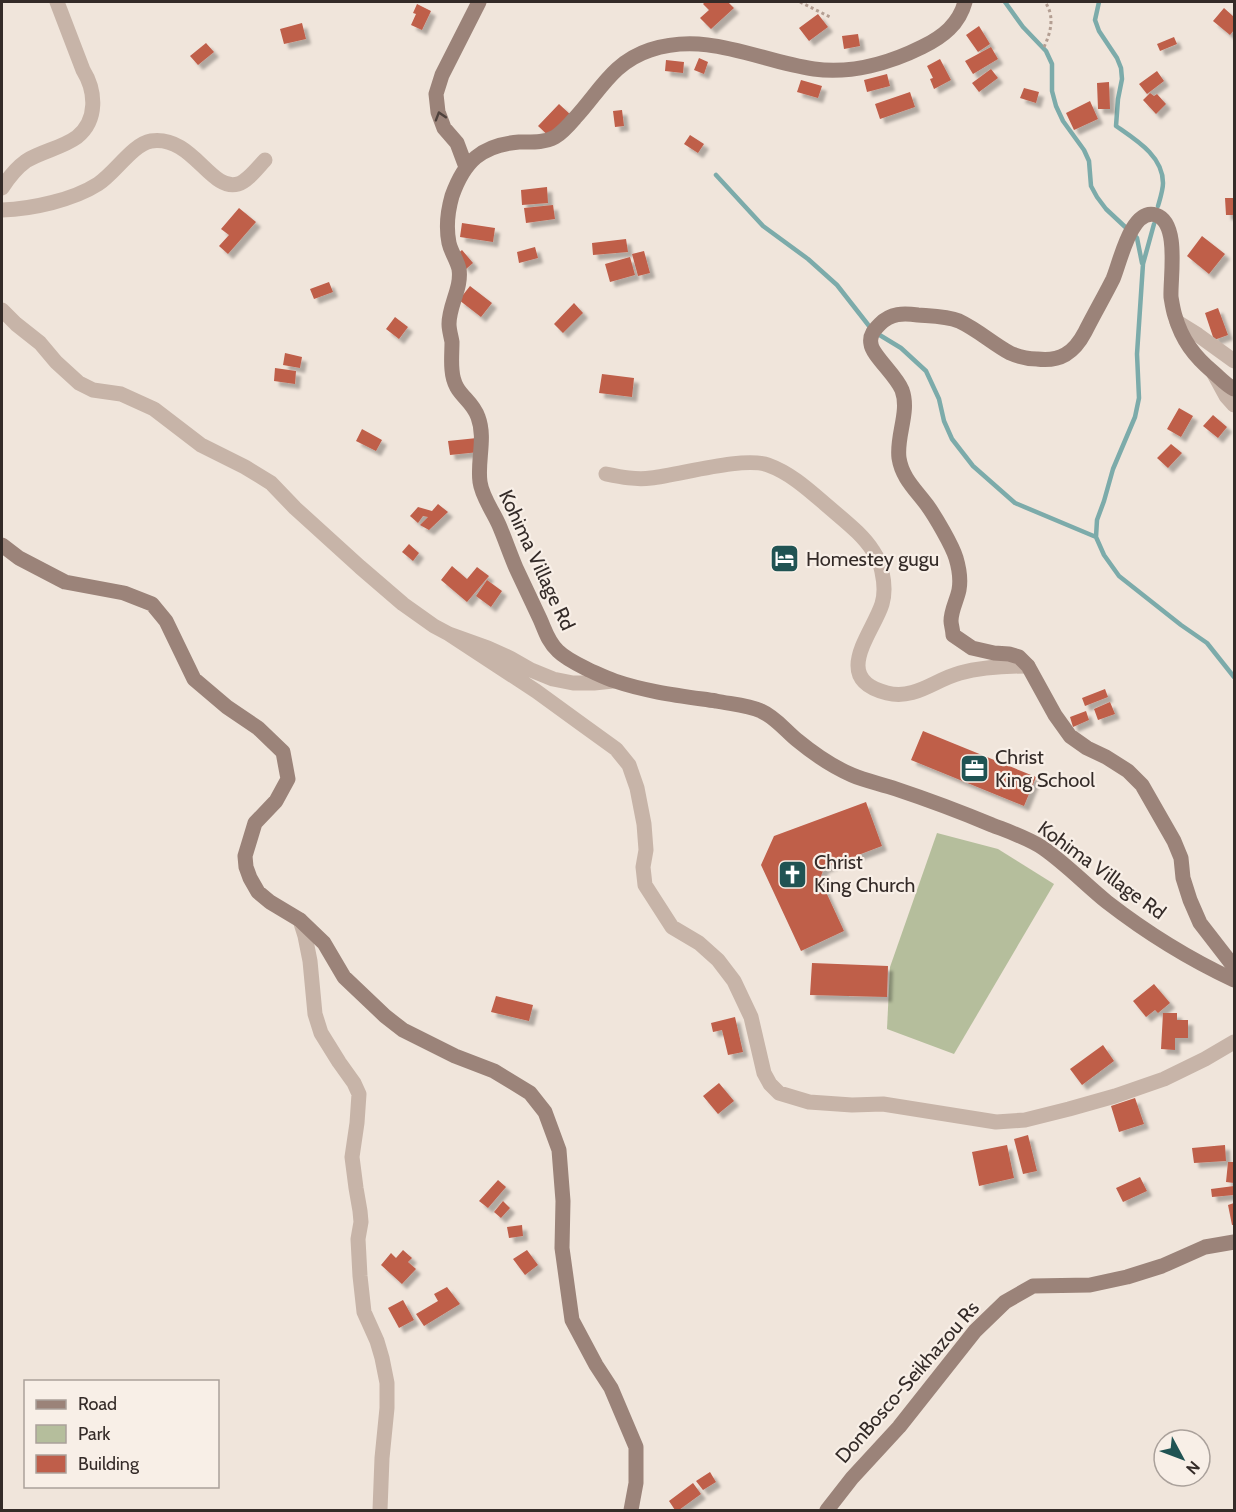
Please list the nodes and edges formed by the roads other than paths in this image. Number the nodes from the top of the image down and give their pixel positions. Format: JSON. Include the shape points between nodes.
{"nodes":[{"id":1,"x":57,"y":2,"type":"edge"},
{"id":2,"x":479,"y":2,"type":"edge"},
{"id":3,"x":965,"y":2,"type":"edge"},
{"id":4,"x":265,"y":160,"type":"dead end"},
{"id":5,"x":466,"y":168,"type":"junction"},
{"id":6,"x":2,"y":188,"type":"edge"},
{"id":7,"x":2,"y":210,"type":"edge"},
{"id":8,"x":2,"y":310,"type":"edge"},
{"id":9,"x":1177,"y":322,"type":"junction"},
{"id":10,"x":1234,"y":361,"type":"edge"},
{"id":11,"x":1214,"y":374,"type":"junction"},
{"id":12,"x":1234,"y":389,"type":"edge"},
{"id":13,"x":1234,"y":405,"type":"edge"},
{"id":14,"x":606,"y":474,"type":"dead end"},
{"id":15,"x":2,"y":545,"type":"edge"},
{"id":16,"x":449,"y":634,"type":"junction"},
{"id":17,"x":1028,"y":666,"type":"junction"},
{"id":18,"x":613,"y":681,"type":"junction"},
{"id":19,"x":300,"y":920,"type":"junction"},
{"id":20,"x":1234,"y":967,"type":"edge"},
{"id":21,"x":1234,"y":980,"type":"edge"},
{"id":22,"x":1234,"y":1042,"type":"edge"},
{"id":23,"x":1234,"y":1242,"type":"edge"},
{"id":24,"x":380,"y":1510,"type":"edge"},
{"id":25,"x":631,"y":1510,"type":"edge"},
{"id":26,"x":827,"y":1510,"type":"edge"}],
"edges":[{"from":1,"to":6,"type":"street","via":[[88,78],[93,112],[77,136],[14,170]]},
{"from":5,"to":2,"type":"main road","one_way":true,"via":[[457,142],[444,128],[436,94],[441,75]]},
{"from":3,"to":5,"type":"main road","name":"Kohima Village Rd","via":[[950,29],[930,44],[869,66],[817,70],[691,43],[648,51],[612,72],[560,135],[499,146],[477,154]]},
{"from":4,"to":7,"type":"street","via":[[246,179],[226,184],[179,146],[148,141],[97,184],[72,196]]},
{"from":5,"to":18,"type":"main road","name":"Kohima Village Rd","via":[[451,201],[448,223],[449,244],[459,270],[449,322],[452,374],[457,391],[480,422],[483,493],[549,640],[560,654]]},
{"from":8,"to":16,"type":"street","via":[[79,383],[93,390],[121,394],[154,409],[201,445],[271,483],[403,604]]},
{"from":9,"to":10,"type":"street"},
{"from":9,"to":11,"type":"main road","via":[[1188,347]]},
{"from":9,"to":17,"type":"main road","via":[[1167,224],[1148,215],[1133,229],[1114,277],[1081,340],[1059,358],[1044,360],[1012,354],[978,331],[945,318],[897,314],[873,331],[871,344],[876,355],[902,390],[902,472],[928,506],[956,556],[960,575],[951,622],[953,634],[972,648],[1019,657]]},
{"from":11,"to":12,"type":"main road"},
{"from":11,"to":13,"type":"street"},
{"from":14,"to":17,"type":"street","via":[[650,478],[759,463],[806,487],[861,537],[878,560],[883,601],[857,665],[865,682],[877,689],[908,694],[959,673]]},
{"from":15,"to":19,"type":"main road","via":[[65,582],[124,593],[152,604],[166,621],[194,679],[283,752],[288,779],[276,801],[255,823],[245,856],[246,867],[258,891],[270,903]]},
{"from":16,"to":18,"type":"street","via":[[553,679],[573,683]]},
{"from":16,"to":22,"type":"street","via":[[616,749],[629,765],[638,788],[644,824],[645,885],[672,927],[699,943],[734,981],[751,1017],[764,1073],[779,1093],[809,1102],[884,1104],[996,1122],[1025,1120],[1164,1079]]},
{"from":17,"to":20,"type":"main road","via":[[1070,736],[1128,771],[1142,785],[1174,841],[1200,923]]},
{"from":18,"to":21,"type":"main road","name":"Kohima Village Rd","via":[[758,709],[821,760],[855,777],[968,815],[1039,845],[1151,933]]},
{"from":19,"to":24,"type":"street","via":[[321,1033],[359,1094],[352,1157],[361,1222],[360,1276],[364,1312],[377,1341],[387,1383]]},
{"from":19,"to":25,"type":"main road","via":[[324,944],[344,977],[385,1016],[403,1030],[521,1087],[545,1112],[559,1150],[562,1248],[572,1320],[611,1388],[636,1447]]},
{"from":23,"to":26,"type":"main road","name":"DonBosco-Seikhazou Rs","via":[[1205,1247],[1127,1277],[1090,1285],[1033,1286],[1005,1302],[975,1331]]}]}
